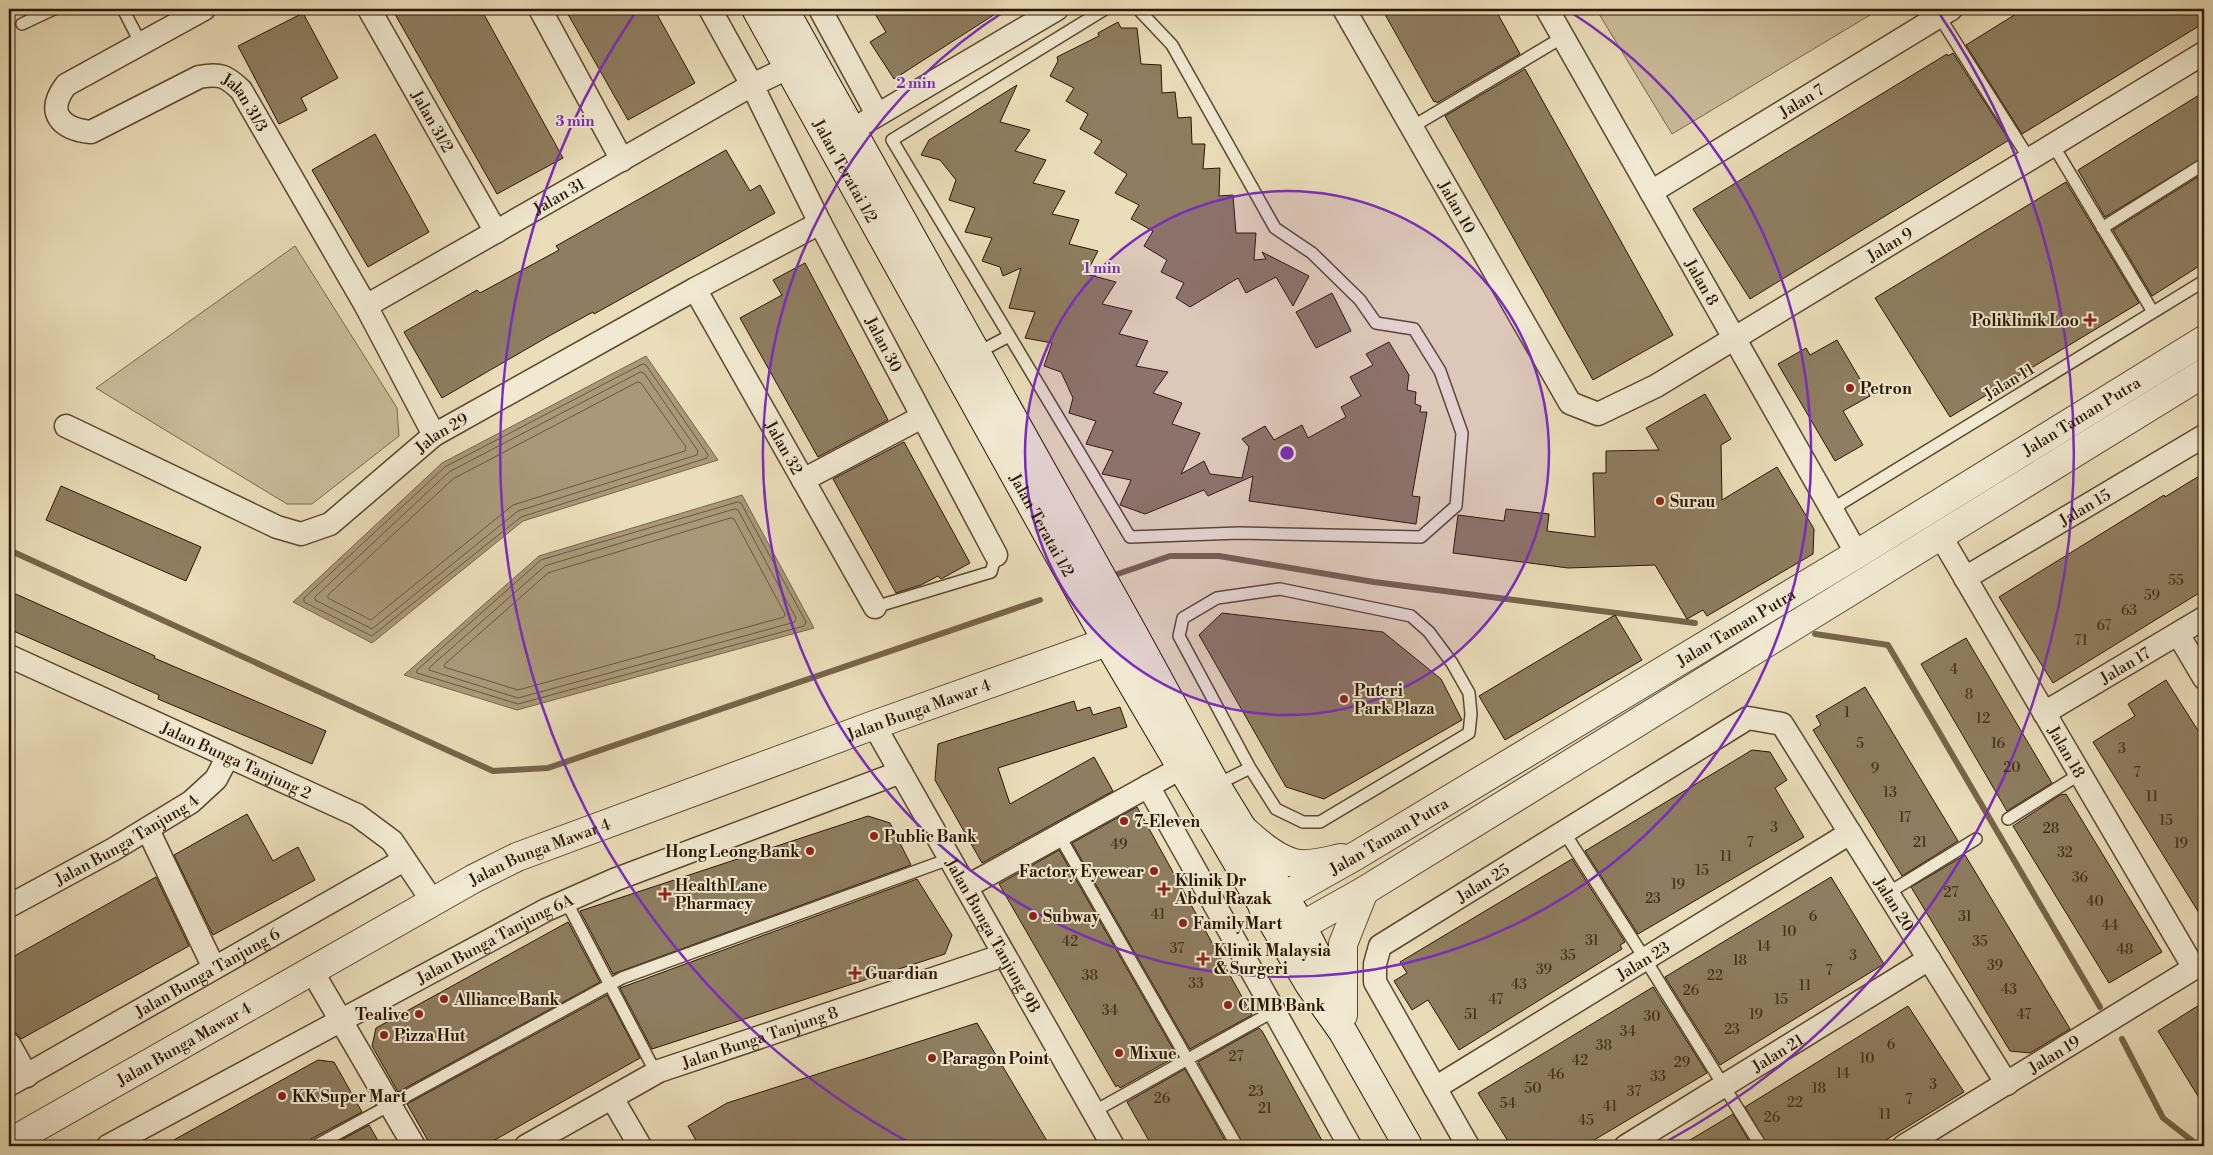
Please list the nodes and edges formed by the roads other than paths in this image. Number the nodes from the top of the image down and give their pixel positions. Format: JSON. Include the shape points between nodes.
{"nodes":[{"id":1,"x":54,"y":9,"type":"edge"},
{"id":2,"x":123,"y":9,"type":"edge"},
{"id":3,"x":204,"y":9,"type":"edge"},
{"id":4,"x":369,"y":9,"type":"edge"},
{"id":5,"x":540,"y":9,"type":"edge"},
{"id":6,"x":710,"y":9,"type":"edge"},
{"id":7,"x":756,"y":9,"type":"edge"},
{"id":8,"x":784,"y":9,"type":"edge"},
{"id":9,"x":820,"y":9,"type":"edge"},
{"id":10,"x":1058,"y":9,"type":"edge"},
{"id":11,"x":1105,"y":9,"type":"edge"},
{"id":12,"x":1138,"y":9,"type":"edge"},
{"id":13,"x":1344,"y":9,"type":"edge"},
{"id":14,"x":1547,"y":9,"type":"edge"},
{"id":15,"x":1945,"y":12,"type":"edge"},
{"id":16,"x":179,"y":15,"type":"edge"},
{"id":17,"x":22,"y":24,"type":"dead end"},
{"id":18,"x":1563,"y":37,"type":"junction"},
{"id":19,"x":141,"y":44,"type":"junction"},
{"id":20,"x":2204,"y":53,"type":"edge"},
{"id":21,"x":790,"y":66,"type":"junction"},
{"id":22,"x":752,"y":85,"type":"junction"},
{"id":23,"x":877,"y":114,"type":"junction"},
{"id":24,"x":1412,"y":127,"type":"junction"},
{"id":25,"x":852,"y":130,"type":"junction"},
{"id":26,"x":2052,"y":145,"type":"junction"},
{"id":27,"x":622,"y":160,"type":"junction"},
{"id":28,"x":2030,"y":160,"type":"junction"},
{"id":29,"x":2204,"y":164,"type":"edge"},
{"id":30,"x":1651,"y":192,"type":"junction"},
{"id":31,"x":820,"y":223,"type":"junction"},
{"id":32,"x":2102,"y":228,"type":"junction"},
{"id":33,"x":496,"y":232,"type":"junction"},
{"id":34,"x":2204,"y":281,"type":"edge"},
{"id":35,"x":695,"y":289,"type":"junction"},
{"id":36,"x":366,"y":306,"type":"junction"},
{"id":37,"x":2153,"y":312,"type":"junction"},
{"id":38,"x":1009,"y":336,"type":"junction"},
{"id":39,"x":1735,"y":339,"type":"junction"},
{"id":40,"x":2204,"y":340,"type":"edge"},
{"id":41,"x":977,"y":353,"type":"junction"},
{"id":42,"x":2204,"y":373,"type":"edge"},
{"id":43,"x":1570,"y":403,"type":"joint"},
{"id":44,"x":922,"y":417,"type":"junction"},
{"id":45,"x":66,"y":426,"type":"dead end"},
{"id":46,"x":434,"y":435,"type":"junction"},
{"id":47,"x":2204,"y":436,"type":"edge"},
{"id":48,"x":802,"y":480,"type":"junction"},
{"id":49,"x":1832,"y":509,"type":"junction"},
{"id":50,"x":1940,"y":535,"type":"junction"},
{"id":51,"x":1857,"y":554,"type":"junction"},
{"id":52,"x":996,"y":555,"type":"joint"},
{"id":53,"x":1965,"y":578,"type":"junction"},
{"id":54,"x":874,"y":606,"type":"joint"},
{"id":55,"x":2204,"y":618,"type":"edge"},
{"id":56,"x":2178,"y":634,"type":"junction"},
{"id":57,"x":1121,"y":638,"type":"junction"},
{"id":58,"x":9,"y":656,"type":"edge"},
{"id":59,"x":2204,"y":678,"type":"edge"},
{"id":60,"x":2044,"y":713,"type":"junction"},
{"id":61,"x":1782,"y":724,"type":"joint"},
{"id":62,"x":874,"y":725,"type":"junction"},
{"id":63,"x":228,"y":756,"type":"junction"},
{"id":64,"x":1181,"y":768,"type":"junction"},
{"id":65,"x":1250,"y":768,"type":"junction"},
{"id":66,"x":901,"y":772,"type":"junction"},
{"id":67,"x":2080,"y":774,"type":"junction"},
{"id":68,"x":1216,"y":785,"type":"junction"},
{"id":69,"x":1148,"y":786,"type":"junction"},
{"id":70,"x":2008,"y":819,"type":"dead end"},
{"id":71,"x":1242,"y":828,"type":"junction"},
{"id":72,"x":148,"y":830,"type":"junction"},
{"id":73,"x":1564,"y":832,"type":"junction"},
{"id":74,"x":1850,"y":833,"type":"junction"},
{"id":75,"x":1059,"y":835,"type":"junction"},
{"id":76,"x":1976,"y":839,"type":"dead end"},
{"id":77,"x":1357,"y":856,"type":"junction"},
{"id":78,"x":949,"y":859,"type":"junction"},
{"id":79,"x":404,"y":860,"type":"junction"},
{"id":80,"x":966,"y":887,"type":"junction"},
{"id":81,"x":1364,"y":891,"type":"junction"},
{"id":82,"x":1888,"y":893,"type":"junction"},
{"id":83,"x":566,"y":901,"type":"junction"},
{"id":84,"x":433,"y":902,"type":"junction"},
{"id":85,"x":1274,"y":902,"type":"junction"},
{"id":86,"x":9,"y":906,"type":"edge"},
{"id":87,"x":1292,"y":932,"type":"junction"},
{"id":88,"x":1004,"y":955,"type":"junction"},
{"id":89,"x":1646,"y":959,"type":"junction"},
{"id":90,"x":1929,"y":959,"type":"junction"},
{"id":91,"x":2199,"y":965,"type":"edge"},
{"id":92,"x":214,"y":968,"type":"junction"},
{"id":93,"x":312,"y":971,"type":"junction"},
{"id":94,"x":610,"y":984,"type":"junction"},
{"id":95,"x":1274,"y":1011,"type":"junction"},
{"id":96,"x":341,"y":1019,"type":"junction"},
{"id":97,"x":1344,"y":1032,"type":"junction"},
{"id":98,"x":9,"y":1044,"type":"edge"},
{"id":99,"x":1188,"y":1059,"type":"junction"},
{"id":100,"x":656,"y":1073,"type":"junction"},
{"id":101,"x":18,"y":1080,"type":"edge"},
{"id":102,"x":2007,"y":1084,"type":"junction"},
{"id":103,"x":1724,"y":1085,"type":"junction"},
{"id":104,"x":1435,"y":1088,"type":"junction"},
{"id":105,"x":612,"y":1098,"type":"junction"},
{"id":106,"x":390,"y":1105,"type":"junction"},
{"id":107,"x":1093,"y":1112,"type":"junction"},
{"id":108,"x":9,"y":1143,"type":"edge"},
{"id":109,"x":108,"y":1146,"type":"edge"},
{"id":110,"x":315,"y":1146,"type":"edge"},
{"id":111,"x":414,"y":1146,"type":"edge"},
{"id":112,"x":526,"y":1146,"type":"edge"},
{"id":113,"x":640,"y":1146,"type":"edge"},
{"id":114,"x":1113,"y":1146,"type":"edge"},
{"id":115,"x":1237,"y":1146,"type":"edge"},
{"id":116,"x":1350,"y":1146,"type":"edge"},
{"id":117,"x":1408,"y":1146,"type":"edge"},
{"id":118,"x":1468,"y":1146,"type":"edge"},
{"id":119,"x":1626,"y":1146,"type":"edge"},
{"id":120,"x":1762,"y":1146,"type":"edge"},
{"id":121,"x":1904,"y":1146,"type":"edge"}],
"edges":[{"from":1,"to":17,"type":"lane"},
{"from":2,"to":19,"type":"lane"},
{"from":3,"to":16,"type":"street","name":"Jalan 31/3"},
{"from":4,"to":33,"type":"street","name":"Jalan 31/2"},
{"from":5,"to":27,"type":"street"},
{"from":6,"to":22,"type":"street","name":"Jalan 30"},
{"from":7,"to":21,"type":"street","name":"Jalan Teratai 1/2"},
{"from":8,"to":25,"type":"street","name":"Jalan Teratai 1/2"},
{"from":9,"to":23,"type":"street"},
{"from":10,"to":23,"type":"street"},
{"from":11,"to":38,"type":"lane","via":[[892,140]]},
{"from":12,"to":38,"type":"lane","via":[[1172,45],[1274,228],[1312,253],[1360,300],[1376,323],[1414,329],[1440,371],[1462,433],[1456,506],[1422,537],[1239,533],[1130,537]]},
{"from":13,"to":24,"type":"street","name":"Jalan 10"},
{"from":14,"to":18,"type":"street","name":"Jalan 8"},
{"from":15,"to":28,"type":"lane"},
{"from":15,"to":30,"type":"street","name":"Jalan 7"},
{"from":16,"to":19,"type":"street","name":"Jalan 31/3"},
{"from":18,"to":24,"type":"lane"},
{"from":18,"to":30,"type":"street","name":"Jalan 8"},
{"from":19,"to":36,"type":"street","name":"Jalan 31/3","via":[[66,85],[56,104],[64,126],[91,132],[200,77],[212,74],[226,76],[241,90]]},
{"from":20,"to":26,"type":"street","name":"Jalan 9"},
{"from":21,"to":22,"type":"street","name":"Jalan 31"},
{"from":21,"to":57,"type":"street","name":"Jalan Teratai 1/2"},
{"from":22,"to":27,"type":"street","name":"Jalan 31"},
{"from":22,"to":31,"type":"street","name":"Jalan 30"},
{"from":23,"to":25,"type":"street"},
{"from":24,"to":43,"type":"street","name":"Jalan 10"},
{"from":25,"to":41,"type":"street","name":"Jalan Teratai 1/2"},
{"from":26,"to":28,"type":"street","name":"Jalan 9"},
{"from":26,"to":32,"type":"lane"},
{"from":27,"to":33,"type":"street","name":"Jalan 31"},
{"from":28,"to":39,"type":"street","name":"Jalan 9"},
{"from":29,"to":32,"type":"lane"},
{"from":30,"to":39,"type":"street","name":"Jalan 8"},
{"from":31,"to":35,"type":"street","name":"Jalan 29"},
{"from":31,"to":44,"type":"street","name":"Jalan 30"},
{"from":32,"to":37,"type":"lane"},
{"from":33,"to":36,"type":"street","name":"Jalan 31"},
{"from":34,"to":37,"type":"lane","name":"Jalan 11"},
{"from":35,"to":46,"type":"street","name":"Jalan 29"},
{"from":35,"to":48,"type":"street","name":"Jalan 32"},
{"from":36,"to":46,"type":"street","name":"Jalan 31/3"},
{"from":37,"to":49,"type":"lane","name":"Jalan 11"},
{"from":38,"to":41,"type":"lane"},
{"from":39,"to":43,"type":"street","name":"Jalan 9","via":[[1656,386],[1598,414]]},
{"from":39,"to":49,"type":"street","name":"Jalan 8"},
{"from":40,"to":51,"type":"street","name":"Jalan Taman Putra"},
{"from":41,"to":57,"type":"street","name":"Jalan Teratai 1/2"},
{"from":42,"to":50,"type":"street","name":"Jalan Taman Putra"},
{"from":44,"to":48,"type":"street"},
{"from":44,"to":52,"type":"street","name":"Jalan 30"},
{"from":45,"to":46,"type":"street","name":"Jalan 29","via":[[277,528],[301,534],[330,524]]},
{"from":47,"to":53,"type":"street","name":"Jalan 15"},
{"from":48,"to":54,"type":"street","name":"Jalan 32"},
{"from":49,"to":51,"type":"street","name":"Jalan 8"},
{"from":50,"to":53,"type":"street","name":"Jalan 18"},
{"from":50,"to":81,"type":"street","name":"Jalan Taman Putra"},
{"from":51,"to":77,"type":"street","name":"Jalan Taman Putra"},
{"from":52,"to":54,"type":"lane","name":"Jalan 30","via":[[991,572]]},
{"from":53,"to":60,"type":"street","name":"Jalan 18"},
{"from":55,"to":56,"type":"street","name":"Jalan 17"},
{"from":56,"to":59,"type":"street"},
{"from":56,"to":60,"type":"street","name":"Jalan 17"},
{"from":57,"to":62,"type":"street","name":"Jalan Bunga Mawar 4"},
{"from":57,"to":64,"type":"street","name":"Jalan Teratai 1/2"},
{"from":57,"to":68,"type":"street","name":"Jalan Teratai 1/2"},
{"from":58,"to":63,"type":"street","name":"Jalan Bunga Tanjung 2"},
{"from":60,"to":67,"type":"street","name":"Jalan 18"},
{"from":61,"to":73,"type":"street","name":"Jalan 25","via":[[1748,718]]},
{"from":61,"to":74,"type":"street","name":"Jalan 20"},
{"from":62,"to":66,"type":"street","name":"Jalan Bunga Tanjung 9B"},
{"from":62,"to":84,"type":"street","name":"Jalan Bunga Mawar 4","via":[[565,838],[518,857]]},
{"from":63,"to":72,"type":"street","name":"Jalan Bunga Tanjung 4","via":[[216,778],[192,802]]},
{"from":63,"to":79,"type":"street","name":"Jalan Bunga Tanjung 2","via":[[356,815],[392,841]]},
{"from":64,"to":69,"type":"street"},
{"from":64,"to":85,"type":"street","name":"Jalan Teratai 1/2"},
{"from":65,"to":65,"type":"lane","via":[[1179,636],[1183,618],[1217,598],[1280,589],[1411,616],[1429,632],[1469,693],[1469,733],[1320,822],[1302,822],[1276,809]]},
{"from":65,"to":68,"type":"lane"},
{"from":66,"to":78,"type":"street","name":"Jalan Bunga Tanjung 9B"},
{"from":66,"to":83,"type":"street","name":"Jalan Bunga Tanjung 6A"},
{"from":67,"to":70,"type":"lane"},
{"from":67,"to":91,"type":"street","name":"Jalan 18"},
{"from":68,"to":71,"type":"street","name":"Jalan Teratai 1/2"},
{"from":69,"to":75,"type":"street"},
{"from":69,"to":95,"type":"street"},
{"from":71,"to":77,"type":"street","via":[[1260,845],[1295,863]]},
{"from":71,"to":85,"type":"street","name":"Jalan Teratai 1/2"},
{"from":72,"to":86,"type":"street","name":"Jalan Bunga Tanjung 4"},
{"from":72,"to":92,"type":"street"},
{"from":73,"to":89,"type":"lane"},
{"from":73,"to":104,"type":"street","name":"Jalan 25","via":[[1380,946],[1375,982]]},
{"from":74,"to":82,"type":"street","name":"Jalan 20"},
{"from":74,"to":89,"type":"street","name":"Jalan 23"},
{"from":75,"to":80,"type":"street"},
{"from":75,"to":99,"type":"lane"},
{"from":76,"to":82,"type":"lane"},
{"from":77,"to":85,"type":"street","name":"Jalan Taman Putra"},
{"from":78,"to":80,"type":"street","name":"Jalan Bunga Tanjung 9B"},
{"from":78,"to":94,"type":"lane"},
{"from":79,"to":84,"type":"street","name":"Jalan Bunga Tanjung 2"},
{"from":79,"to":92,"type":"street","name":"Jalan Bunga Tanjung 6"},
{"from":80,"to":88,"type":"street","name":"Jalan Bunga Tanjung 9B"},
{"from":81,"to":87,"type":"street","name":"Jalan Taman Putra"},
{"from":81,"to":97,"type":"street","via":[[1342,944]]},
{"from":82,"to":90,"type":"street","name":"Jalan 20"},
{"from":83,"to":94,"type":"lane"},
{"from":83,"to":96,"type":"street","name":"Jalan Bunga Tanjung 6A"},
{"from":84,"to":93,"type":"street","name":"Jalan Bunga Mawar 4"},
{"from":85,"to":87,"type":"street","name":"Jalan Teratai 1/2"},
{"from":87,"to":97,"type":"street","name":"Jalan Teratai 1/2","via":[[1309,984]]},
{"from":88,"to":100,"type":"street","name":"Jalan Bunga Tanjung 8"},
{"from":88,"to":107,"type":"street","name":"Jalan Bunga Tanjung 9B"},
{"from":89,"to":103,"type":"lane"},
{"from":89,"to":104,"type":"street","name":"Jalan 23"},
{"from":90,"to":102,"type":"street","name":"Jalan 20"},
{"from":90,"to":103,"type":"street","name":"Jalan 21"},
{"from":91,"to":102,"type":"street","name":"Jalan 19"},
{"from":92,"to":101,"type":"street","name":"Jalan Bunga Tanjung 6"},
{"from":93,"to":96,"type":"street"},
{"from":93,"to":108,"type":"street","name":"Jalan Bunga Mawar 4"},
{"from":94,"to":100,"type":"lane"},
{"from":94,"to":106,"type":"lane"},
{"from":95,"to":99,"type":"lane"},
{"from":95,"to":116,"type":"street"},
{"from":96,"to":106,"type":"street"},
{"from":96,"to":109,"type":"street","name":"Jalan Bunga Tanjung 6A"},
{"from":97,"to":117,"type":"street","name":"Jalan Teratai 1/2"},
{"from":98,"to":101,"type":"street"},
{"from":99,"to":107,"type":"lane"},
{"from":99,"to":115,"type":"lane"},
{"from":100,"to":105,"type":"street","name":"Jalan Bunga Tanjung 8"},
{"from":102,"to":121,"type":"street","name":"Jalan 19"},
{"from":103,"to":119,"type":"street","name":"Jalan 21"},
{"from":103,"to":120,"type":"lane"},
{"from":104,"to":118,"type":"street","name":"Jalan 25"},
{"from":105,"to":112,"type":"street","name":"Jalan Bunga Tanjung 8"},
{"from":105,"to":113,"type":"street"},
{"from":106,"to":110,"type":"lane"},
{"from":106,"to":111,"type":"street"},
{"from":107,"to":114,"type":"street","name":"Jalan Bunga Tanjung 9B"}]}
